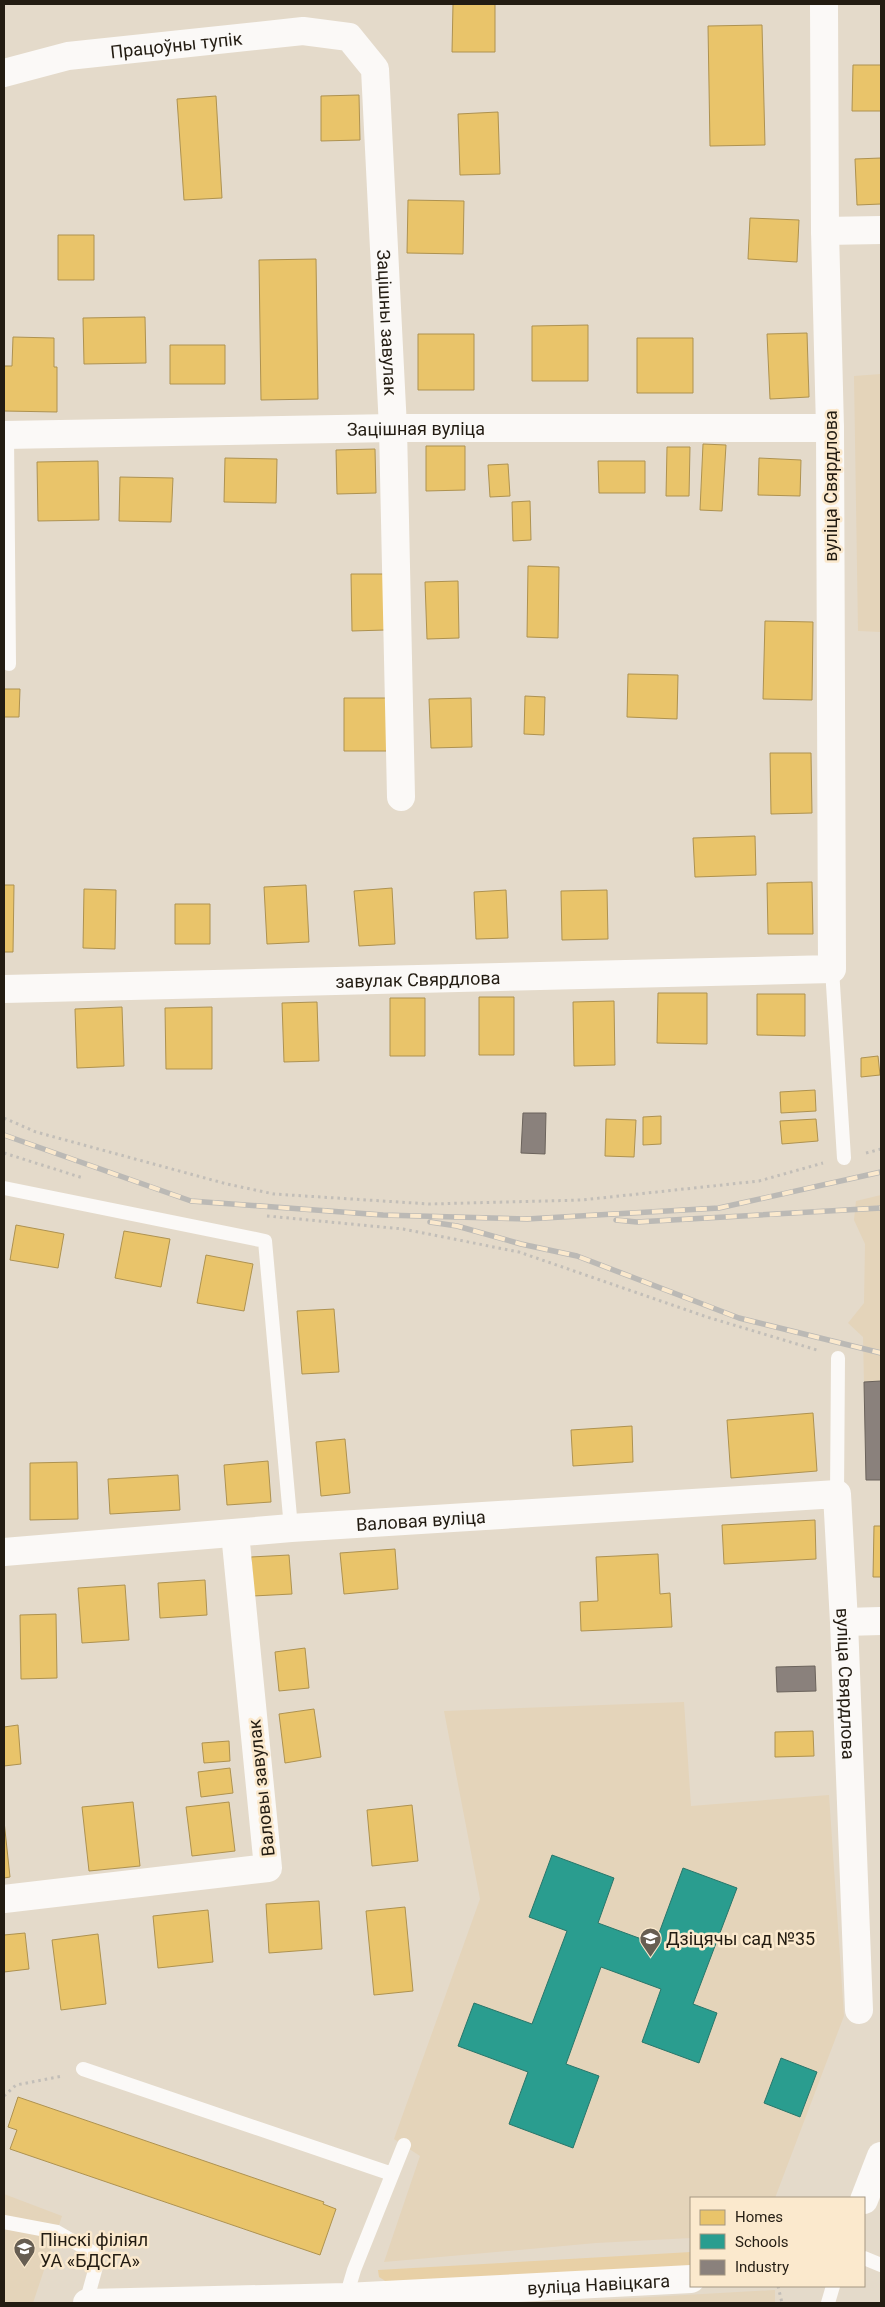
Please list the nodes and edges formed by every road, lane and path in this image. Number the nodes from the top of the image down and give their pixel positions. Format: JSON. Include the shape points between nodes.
{"nodes":[{"id":1,"x":824,"y":4,"type":"edge"},
{"id":2,"x":349,"y":37,"type":"joint"},
{"id":3,"x":4,"y":73,"type":"edge"},
{"id":4,"x":881,"y":230,"type":"edge"},
{"id":5,"x":825,"y":231,"type":"junction"},
{"id":6,"x":393,"y":428,"type":"junction"},
{"id":7,"x":830,"y":428,"type":"junction"},
{"id":8,"x":5,"y":435,"type":"edge"},
{"id":9,"x":10,"y":664,"type":"dead end"},
{"id":10,"x":402,"y":797,"type":"dead end"},
{"id":11,"x":832,"y":969,"type":"junction"},
{"id":12,"x":4,"y":989,"type":"edge"},
{"id":13,"x":4,"y":1118,"type":"edge"},
{"id":14,"x":4,"y":1153,"type":"edge"},
{"id":15,"x":844,"y":1158,"type":"joint"},
{"id":16,"x":89,"y":1180,"type":"dead end"},
{"id":17,"x":4,"y":1188,"type":"edge"},
{"id":18,"x":264,"y":1216,"type":"dead end"},
{"id":19,"x":838,"y":1358,"type":"joint"},
{"id":20,"x":837,"y":1494,"type":"junction"},
{"id":21,"x":292,"y":1528,"type":"junction"},
{"id":22,"x":236,"y":1533,"type":"junction"},
{"id":23,"x":4,"y":1552,"type":"edge"},
{"id":24,"x":881,"y":1621,"type":"edge"},
{"id":25,"x":844,"y":1622,"type":"junction"},
{"id":26,"x":4,"y":1899,"type":"edge"},
{"id":27,"x":859,"y":2010,"type":"dead end"},
{"id":28,"x":84,"y":2068,"type":"dead end"},
{"id":29,"x":66,"y":2076,"type":"dead end"},
{"id":30,"x":4,"y":2096,"type":"edge"},
{"id":31,"x":404,"y":2145,"type":"dead end"},
{"id":32,"x":881,"y":2156,"type":"edge"},
{"id":33,"x":392,"y":2174,"type":"junction"},
{"id":34,"x":865,"y":2197,"type":"edge"},
{"id":35,"x":4,"y":2222,"type":"edge"},
{"id":36,"x":865,"y":2258,"type":"edge"},
{"id":37,"x":881,"y":2265,"type":"edge"},
{"id":38,"x":690,"y":2279,"type":"edge"},
{"id":39,"x":778,"y":2287,"type":"edge"},
{"id":40,"x":834,"y":2287,"type":"edge"},
{"id":41,"x":346,"y":2297,"type":"junction"},
{"id":42,"x":86,"y":2303,"type":"edge"},
{"id":43,"x":782,"y":2303,"type":"edge"},
{"id":44,"x":828,"y":2303,"type":"edge"}],
"edges":[{"from":1,"to":5,"type":"street","name":"вуліца Свярдлова"},
{"from":2,"to":3,"type":"street","name":"Працоўны тупік","via":[[303,31],[68,56]]},
{"from":2,"to":6,"type":"street","name":"Зацішны завулак","via":[[375,69]]},
{"from":4,"to":5,"type":"street"},
{"from":5,"to":7,"type":"street","name":"вуліца Свярдлова"},
{"from":6,"to":7,"type":"street","name":"Зацішная вуліца"},
{"from":6,"to":8,"type":"street","name":"Зацішная вуліца"},
{"from":6,"to":10,"type":"street","name":"Зацішны завулак"},
{"from":7,"to":11,"type":"street","name":"вуліца Свярдлова"},
{"from":8,"to":9,"type":"lane"},
{"from":11,"to":12,"type":"street","name":"завулак Свярдлова"},
{"from":11,"to":15,"type":"lane"},
{"from":13,"to":15,"type":"path","via":[[36,1132],[274,1194],[430,1204],[582,1200],[759,1181]]},
{"from":14,"to":16,"type":"path"},
{"from":17,"to":21,"type":"lane","via":[[265,1241]]},
{"from":18,"to":19,"type":"path","via":[[403,1229],[519,1252]]},
{"from":19,"to":20,"type":"lane","name":"вуліца Свярдлова"},
{"from":20,"to":21,"type":"street","name":"Валовая вуліца"},
{"from":20,"to":25,"type":"street","name":"вуліца Свярдлова"},
{"from":21,"to":22,"type":"street","name":"Валовая вуліца"},
{"from":22,"to":23,"type":"street","name":"Валовая вуліца"},
{"from":22,"to":26,"type":"street","name":"Валовы завулак","via":[[268,1868]]},
{"from":24,"to":25,"type":"street"},
{"from":25,"to":27,"type":"street","name":"вуліца Свярдлова"},
{"from":28,"to":33,"type":"lane"},
{"from":29,"to":30,"type":"path","via":[[16,2086]]},
{"from":31,"to":33,"type":"lane"},
{"from":32,"to":34,"type":"street"},
{"from":33,"to":41,"type":"lane"},
{"from":35,"to":42,"type":"lane","via":[[57,2232],[99,2256]]},
{"from":36,"to":37,"type":"lane"},
{"from":38,"to":41,"type":"street","name":"вуліца Навіцкага"},
{"from":39,"to":43,"type":"path"},
{"from":40,"to":44,"type":"lane"},
{"from":41,"to":42,"type":"street","name":"вуліца Навіцкага"}]}
